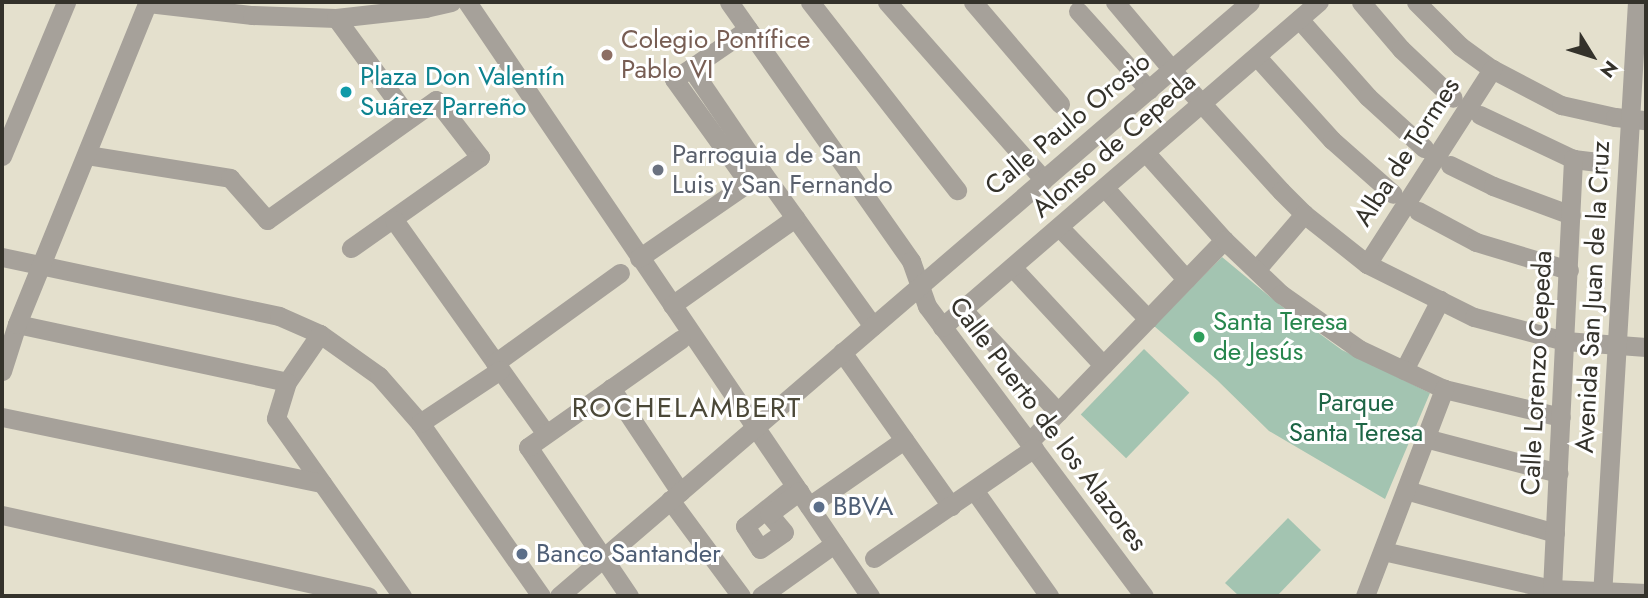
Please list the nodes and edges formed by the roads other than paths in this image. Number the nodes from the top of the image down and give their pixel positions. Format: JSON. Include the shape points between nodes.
{"nodes":[{"id":1,"x":66,"y":2,"type":"edge"},
{"id":2,"x":148,"y":2,"type":"edge"},
{"id":3,"x":451,"y":2,"type":"edge"},
{"id":4,"x":467,"y":2,"type":"edge"},
{"id":5,"x":729,"y":2,"type":"edge"},
{"id":6,"x":810,"y":2,"type":"edge"},
{"id":7,"x":887,"y":2,"type":"edge"},
{"id":8,"x":973,"y":2,"type":"edge"},
{"id":9,"x":1115,"y":2,"type":"edge"},
{"id":10,"x":1250,"y":2,"type":"edge"},
{"id":11,"x":1319,"y":2,"type":"edge"},
{"id":12,"x":1361,"y":2,"type":"edge"},
{"id":13,"x":1416,"y":2,"type":"edge"},
{"id":14,"x":1637,"y":2,"type":"edge"},
{"id":15,"x":1078,"y":11,"type":"dead end"},
{"id":16,"x":336,"y":18,"type":"junction"},
{"id":17,"x":1299,"y":19,"type":"junction"},
{"id":18,"x":748,"y":29,"type":"junction"},
{"id":19,"x":1256,"y":57,"type":"junction"},
{"id":20,"x":1492,"y":69,"type":"junction"},
{"id":21,"x":1172,"y":71,"type":"junction"},
{"id":22,"x":1149,"y":90,"type":"junction"},
{"id":23,"x":1453,"y":98,"type":"dead end"},
{"id":24,"x":1060,"y":104,"type":"dead end"},
{"id":25,"x":1202,"y":105,"type":"junction"},
{"id":26,"x":1480,"y":116,"type":"dead end"},
{"id":27,"x":409,"y":118,"type":"junction"},
{"id":28,"x":1638,"y":120,"type":"edge"},
{"id":29,"x":1424,"y":148,"type":"dead end"},
{"id":30,"x":1146,"y":153,"type":"junction"},
{"id":31,"x":87,"y":155,"type":"junction"},
{"id":32,"x":2,"y":156,"type":"edge"},
{"id":33,"x":1573,"y":159,"type":"junction"},
{"id":34,"x":1598,"y":162,"type":"dead end"},
{"id":35,"x":1637,"y":162,"type":"edge"},
{"id":36,"x":1450,"y":165,"type":"dead end"},
{"id":37,"x":759,"y":167,"type":"junction"},
{"id":38,"x":1044,"y":180,"type":"junction"},
{"id":39,"x":1105,"y":188,"type":"junction"},
{"id":40,"x":957,"y":191,"type":"dead end"},
{"id":41,"x":1393,"y":194,"type":"dead end"},
{"id":42,"x":1418,"y":211,"type":"dead end"},
{"id":43,"x":1304,"y":214,"type":"junction"},
{"id":44,"x":1571,"y":215,"type":"junction"},
{"id":45,"x":795,"y":218,"type":"junction"},
{"id":46,"x":394,"y":220,"type":"junction"},
{"id":47,"x":1059,"y":227,"type":"junction"},
{"id":48,"x":1224,"y":240,"type":"junction"},
{"id":49,"x":351,"y":248,"type":"dead end"},
{"id":50,"x":2,"y":257,"type":"edge"},
{"id":51,"x":639,"y":258,"type":"junction"},
{"id":52,"x":1367,"y":264,"type":"junction"},
{"id":53,"x":41,"y":267,"type":"junction"},
{"id":54,"x":1012,"y":267,"type":"junction"},
{"id":55,"x":1256,"y":270,"type":"junction"},
{"id":56,"x":1569,"y":270,"type":"junction"},
{"id":57,"x":620,"y":273,"type":"dead end"},
{"id":58,"x":1186,"y":279,"type":"junction"},
{"id":59,"x":919,"y":285,"type":"junction"},
{"id":60,"x":1440,"y":300,"type":"junction"},
{"id":61,"x":672,"y":305,"type":"junction"},
{"id":62,"x":962,"y":309,"type":"junction"},
{"id":63,"x":1147,"y":319,"type":"junction"},
{"id":64,"x":17,"y":324,"type":"junction"},
{"id":65,"x":873,"y":326,"type":"junction"},
{"id":66,"x":942,"y":327,"type":"junction"},
{"id":67,"x":320,"y":334,"type":"junction"},
{"id":68,"x":681,"y":340,"type":"dead end"},
{"id":69,"x":1565,"y":341,"type":"junction"},
{"id":70,"x":1616,"y":345,"type":"junction"},
{"id":71,"x":1646,"y":347,"type":"edge"},
{"id":72,"x":842,"y":352,"type":"junction"},
{"id":73,"x":1103,"y":365,"type":"junction"},
{"id":74,"x":498,"y":366,"type":"junction"},
{"id":75,"x":1404,"y":370,"type":"junction"},
{"id":76,"x":2,"y":371,"type":"edge"},
{"id":77,"x":287,"y":382,"type":"junction"},
{"id":78,"x":611,"y":388,"type":"junction"},
{"id":79,"x":1444,"y":389,"type":"junction"},
{"id":80,"x":1058,"y":412,"type":"junction"},
{"id":81,"x":2,"y":417,"type":"edge"},
{"id":82,"x":1561,"y":417,"type":"junction"},
{"id":83,"x":420,"y":423,"type":"junction"},
{"id":84,"x":755,"y":427,"type":"junction"},
{"id":85,"x":546,"y":434,"type":"junction"},
{"id":86,"x":1425,"y":438,"type":"junction"},
{"id":87,"x":904,"y":440,"type":"junction"},
{"id":88,"x":1032,"y":445,"type":"junction"},
{"id":89,"x":1558,"y":473,"type":"junction"},
{"id":90,"x":322,"y":483,"type":"junction"},
{"id":91,"x":974,"y":490,"type":"junction"},
{"id":92,"x":1406,"y":490,"type":"junction"},
{"id":93,"x":801,"y":494,"type":"junction"},
{"id":94,"x":675,"y":496,"type":"junction"},
{"id":95,"x":951,"y":506,"type":"junction"},
{"id":96,"x":2,"y":515,"type":"edge"},
{"id":97,"x":1555,"y":533,"type":"junction"},
{"id":98,"x":834,"y":544,"type":"junction"},
{"id":99,"x":1382,"y":551,"type":"junction"},
{"id":100,"x":603,"y":558,"type":"junction"},
{"id":101,"x":874,"y":558,"type":"dead end"},
{"id":102,"x":1552,"y":589,"type":"junction"},
{"id":103,"x":1646,"y":593,"type":"edge"},
{"id":104,"x":864,"y":594,"type":"edge"},
{"id":105,"x":1602,"y":594,"type":"edge"},
{"id":106,"x":368,"y":596,"type":"edge"},
{"id":107,"x":402,"y":596,"type":"edge"},
{"id":108,"x":541,"y":596,"type":"edge"},
{"id":109,"x":559,"y":596,"type":"edge"},
{"id":110,"x":629,"y":596,"type":"edge"},
{"id":111,"x":741,"y":596,"type":"edge"},
{"id":112,"x":761,"y":596,"type":"edge"},
{"id":113,"x":1049,"y":596,"type":"edge"},
{"id":114,"x":1144,"y":596,"type":"edge"},
{"id":115,"x":1365,"y":596,"type":"edge"}],
"edges":[{"from":1,"to":32,"type":"street"},
{"from":2,"to":16,"type":"street","via":[[252,15]]},
{"from":2,"to":31,"type":"street"},
{"from":3,"to":16,"type":"street"},
{"from":4,"to":51,"type":"street"},
{"from":5,"to":18,"type":"street","name":"Calle Puerto de los Alazores"},
{"from":6,"to":40,"type":"street"},
{"from":7,"to":38,"type":"street"},
{"from":8,"to":24,"type":"street"},
{"from":9,"to":21,"type":"street"},
{"from":10,"to":21,"type":"street","name":"Calle Paulo Orosio"},
{"from":11,"to":17,"type":"street","name":"Alonso de Cepeda"},
{"from":12,"to":23,"type":"street","via":[[1401,49]]},
{"from":13,"to":20,"type":"street","via":[[1460,46]]},
{"from":14,"to":28,"type":"street","name":"Avenida San Juan de la Cruz"},
{"from":15,"to":22,"type":"street"},
{"from":16,"to":27,"type":"street"},
{"from":17,"to":19,"type":"street","name":"Alonso de Cepeda"},
{"from":17,"to":29,"type":"street","via":[[1368,97]]},
{"from":18,"to":37,"type":"street","via":[[674,79],[740,171]]},
{"from":18,"to":59,"type":"street","name":"Calle Puerto de los Alazores","via":[[911,261]]},
{"from":19,"to":25,"type":"street","name":"Alonso de Cepeda"},
{"from":19,"to":41,"type":"street","via":[[1332,140]]},
{"from":20,"to":28,"type":"street","via":[[1561,105]]},
{"from":20,"to":52,"type":"street","name":"Alba de Tormes"},
{"from":21,"to":22,"type":"street","name":"Calle Paulo Orosio"},
{"from":21,"to":25,"type":"street"},
{"from":22,"to":38,"type":"street","name":"Calle Paulo Orosio"},
{"from":25,"to":30,"type":"street","name":"Alonso de Cepeda"},
{"from":25,"to":43,"type":"street"},
{"from":26,"to":33,"type":"street"},
{"from":27,"to":31,"type":"street","via":[[267,220],[230,178]]},
{"from":27,"to":46,"type":"street","via":[[436,100],[480,158]]},
{"from":28,"to":35,"type":"street","name":"Avenida San Juan de la Cruz"},
{"from":30,"to":39,"type":"street","name":"Alonso de Cepeda"},
{"from":30,"to":48,"type":"street"},
{"from":31,"to":53,"type":"street"},
{"from":33,"to":34,"type":"street"},
{"from":33,"to":44,"type":"street","name":"Calle Lorenzo Cepeda"},
{"from":35,"to":70,"type":"street","name":"Avenida San Juan de la Cruz"},
{"from":36,"to":44,"type":"street"},
{"from":37,"to":45,"type":"street"},
{"from":37,"to":51,"type":"street"},
{"from":38,"to":59,"type":"street","name":"Calle Paulo Orosio"},
{"from":39,"to":47,"type":"street","name":"Alonso de Cepeda"},
{"from":39,"to":58,"type":"street"},
{"from":42,"to":56,"type":"street","via":[[1476,242]]},
{"from":43,"to":52,"type":"street"},
{"from":43,"to":55,"type":"street"},
{"from":44,"to":56,"type":"street","name":"Calle Lorenzo Cepeda"},
{"from":45,"to":61,"type":"street"},
{"from":45,"to":65,"type":"street"},
{"from":46,"to":49,"type":"street"},
{"from":46,"to":74,"type":"street"},
{"from":47,"to":54,"type":"street","name":"Alonso de Cepeda"},
{"from":47,"to":63,"type":"street"},
{"from":48,"to":55,"type":"street"},
{"from":48,"to":58,"type":"street"},
{"from":50,"to":53,"type":"street"},
{"from":51,"to":61,"type":"street"},
{"from":52,"to":60,"type":"street"},
{"from":53,"to":64,"type":"street"},
{"from":53,"to":67,"type":"street","via":[[279,316]]},
{"from":54,"to":62,"type":"street","name":"Alonso de Cepeda"},
{"from":54,"to":73,"type":"street"},
{"from":55,"to":75,"type":"street","via":[[1281,295],[1359,349]]},
{"from":56,"to":69,"type":"street","name":"Calle Lorenzo Cepeda"},
{"from":57,"to":74,"type":"street"},
{"from":58,"to":63,"type":"street"},
{"from":59,"to":65,"type":"street","name":"Calle Paulo Orosio"},
{"from":59,"to":66,"type":"street","name":"Calle Puerto de los Alazores"},
{"from":60,"to":69,"type":"street","via":[[1474,317]]},
{"from":60,"to":75,"type":"street"},
{"from":61,"to":84,"type":"street"},
{"from":62,"to":66,"type":"street","name":"Alonso de Cepeda"},
{"from":62,"to":80,"type":"street"},
{"from":63,"to":73,"type":"street"},
{"from":64,"to":76,"type":"street"},
{"from":64,"to":77,"type":"street"},
{"from":65,"to":72,"type":"street","name":"Calle Paulo Orosio"},
{"from":66,"to":88,"type":"street","name":"Calle Puerto de los Alazores"},
{"from":67,"to":77,"type":"street"},
{"from":67,"to":83,"type":"street","via":[[379,376]]},
{"from":68,"to":78,"type":"street"},
{"from":69,"to":70,"type":"street"},
{"from":69,"to":82,"type":"street","name":"Calle Lorenzo Cepeda"},
{"from":70,"to":71,"type":"street"},
{"from":70,"to":105,"type":"street","name":"Avenida San Juan de la Cruz"},
{"from":72,"to":84,"type":"street","name":"Calle Paulo Orosio"},
{"from":72,"to":87,"type":"street"},
{"from":73,"to":80,"type":"street"},
{"from":74,"to":83,"type":"street"},
{"from":74,"to":85,"type":"street"},
{"from":75,"to":79,"type":"street"},
{"from":77,"to":90,"type":"street","via":[[276,418]]},
{"from":78,"to":85,"type":"street"},
{"from":78,"to":94,"type":"street"},
{"from":79,"to":82,"type":"street"},
{"from":79,"to":86,"type":"street"},
{"from":80,"to":88,"type":"street"},
{"from":81,"to":90,"type":"street"},
{"from":82,"to":89,"type":"street","name":"Calle Lorenzo Cepeda"},
{"from":83,"to":108,"type":"street"},
{"from":84,"to":93,"type":"street"},
{"from":84,"to":94,"type":"street","name":"Calle Paulo Orosio"},
{"from":85,"to":100,"type":"street","via":[[528,447]]},
{"from":86,"to":89,"type":"street"},
{"from":86,"to":92,"type":"street"},
{"from":87,"to":93,"type":"street"},
{"from":87,"to":95,"type":"street"},
{"from":88,"to":91,"type":"street"},
{"from":88,"to":114,"type":"street","name":"Calle Puerto de los Alazores"},
{"from":89,"to":97,"type":"street","name":"Calle Lorenzo Cepeda"},
{"from":90,"to":107,"type":"street"},
{"from":91,"to":95,"type":"street"},
{"from":91,"to":113,"type":"street"},
{"from":92,"to":97,"type":"street"},
{"from":92,"to":99,"type":"street"},
{"from":93,"to":98,"type":"street"},
{"from":94,"to":100,"type":"street","name":"Calle Paulo Orosio"},
{"from":94,"to":111,"type":"street"},
{"from":95,"to":101,"type":"street"},
{"from":96,"to":106,"type":"street"},
{"from":97,"to":102,"type":"street","name":"Calle Lorenzo Cepeda"},
{"from":98,"to":104,"type":"street"},
{"from":98,"to":112,"type":"street"},
{"from":99,"to":102,"type":"street"},
{"from":99,"to":115,"type":"street"},
{"from":100,"to":109,"type":"street","name":"Calle Paulo Orosio"},
{"from":100,"to":110,"type":"street"},
{"from":102,"to":105,"type":"street"},
{"from":103,"to":105,"type":"street"}]}
